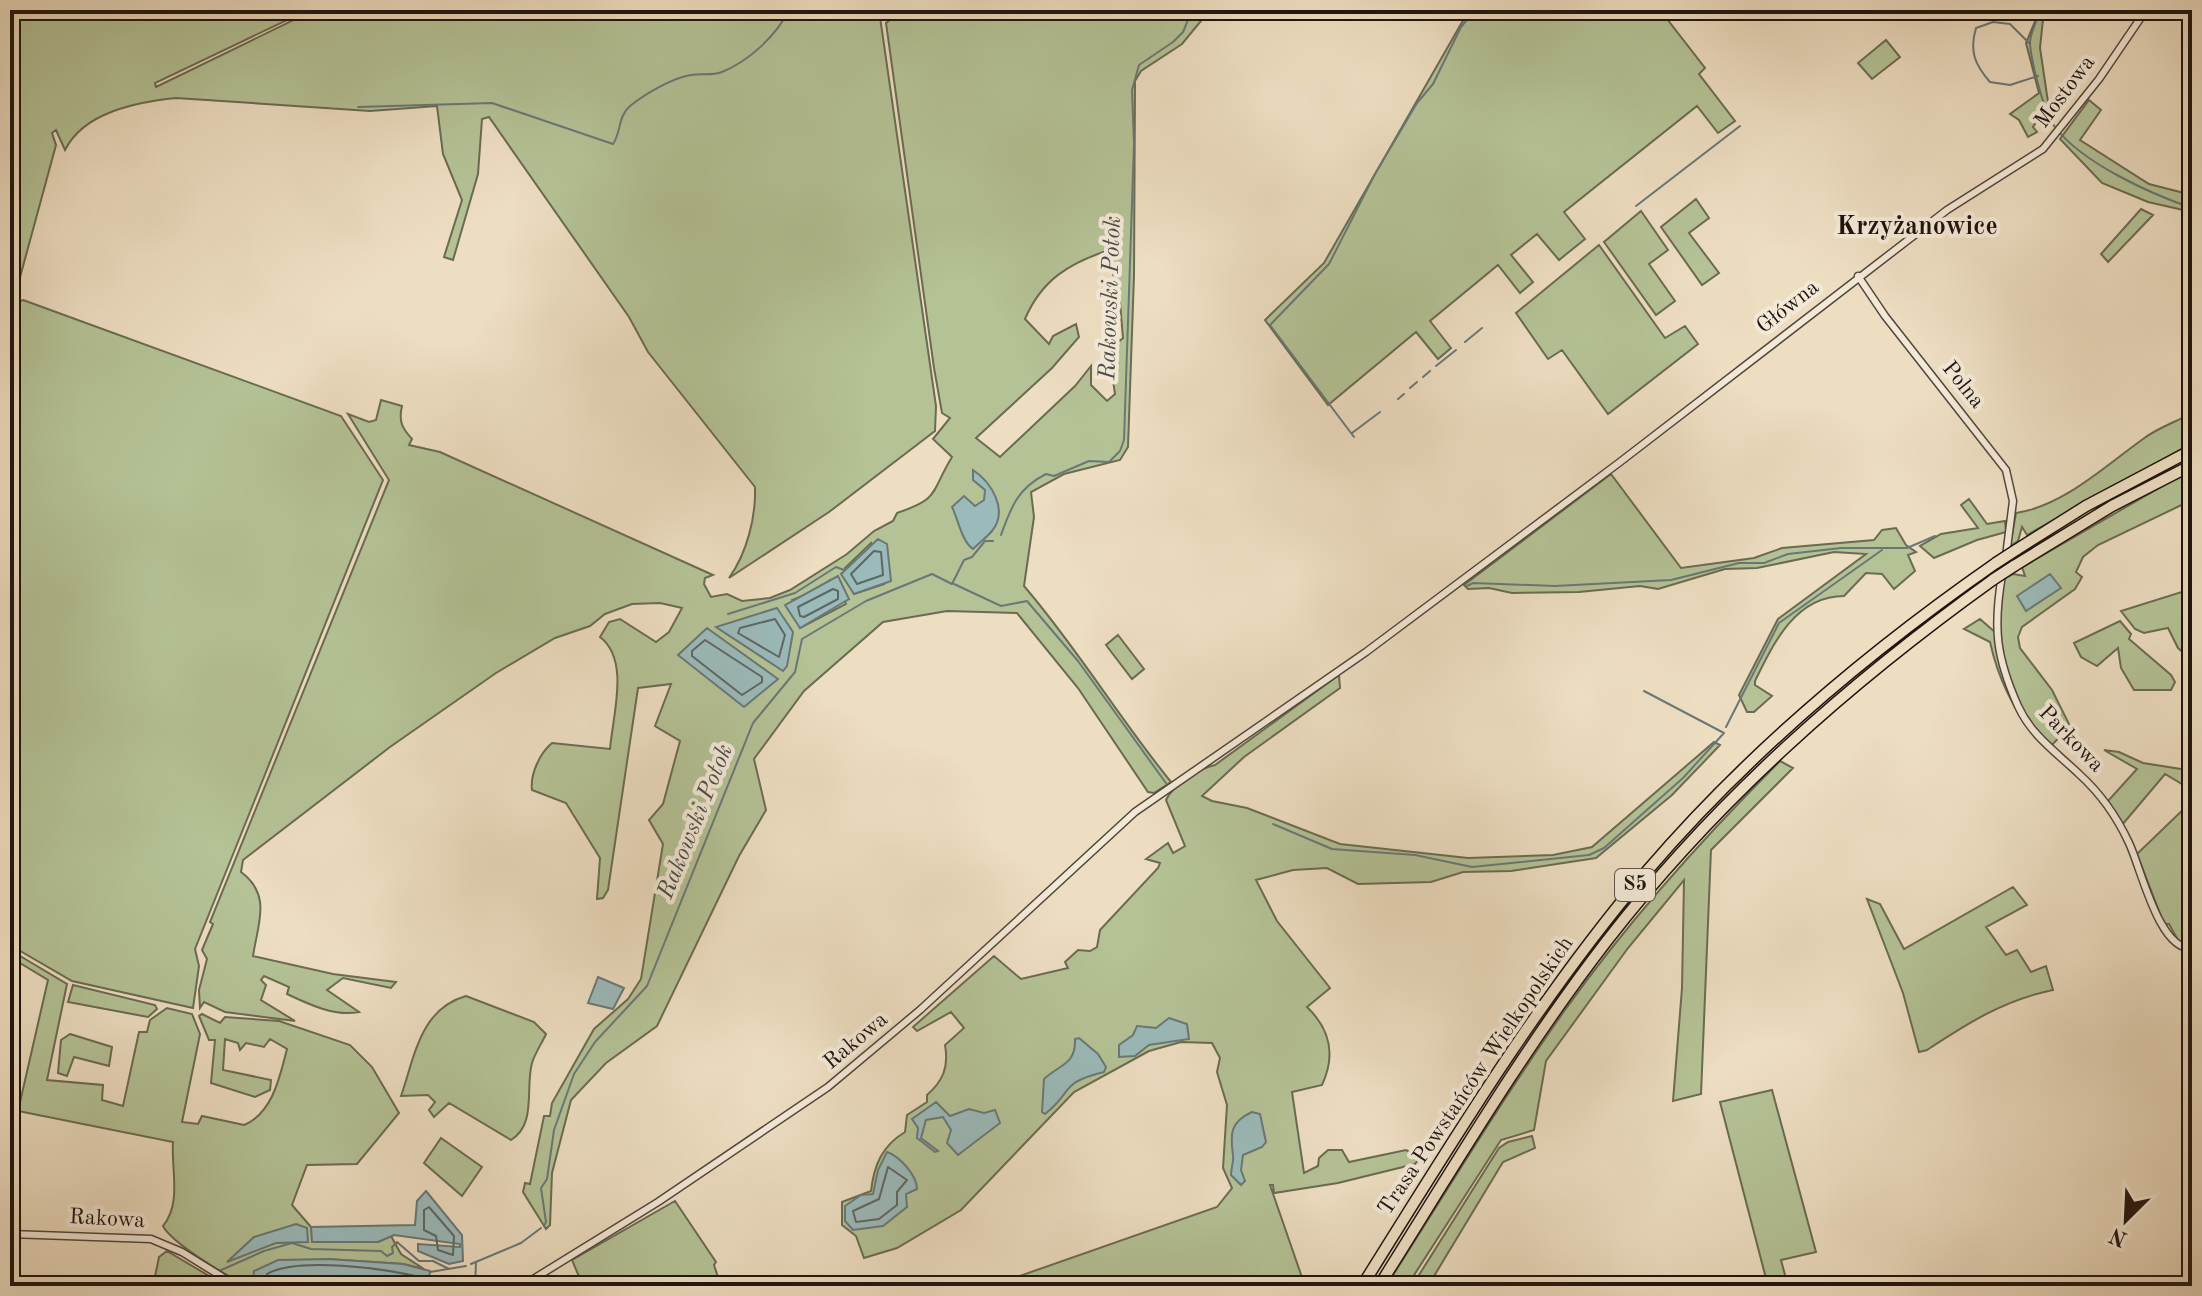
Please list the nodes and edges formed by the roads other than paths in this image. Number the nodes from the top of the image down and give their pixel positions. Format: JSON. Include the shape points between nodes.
{"nodes":[{"id":1,"x":2146,"y":10,"type":"edge"},
{"id":2,"x":2036,"y":153,"type":"joint"},
{"id":3,"x":1858,"y":276,"type":"junction"},
{"id":4,"x":2192,"y":450,"type":"edge"},
{"id":5,"x":2192,"y":465,"type":"edge"},
{"id":6,"x":2011,"y":526,"type":"joint"},
{"id":7,"x":1180,"y":781,"type":"joint"},
{"id":8,"x":2192,"y":948,"type":"edge"},
{"id":9,"x":10,"y":1234,"type":"edge"},
{"id":10,"x":237,"y":1286,"type":"edge"},
{"id":11,"x":522,"y":1286,"type":"edge"},
{"id":12,"x":1362,"y":1286,"type":"edge"},
{"id":13,"x":1379,"y":1286,"type":"edge"}],
"edges":[{"from":1,"to":2,"type":"street","name":"Mostowa","via":[[2055,137]]},
{"from":2,"to":3,"type":"street","name":"Główna","via":[[1967,195]]},
{"from":3,"to":6,"type":"street","name":"Polna","via":[[2001,461],[2012,491]]},
{"from":3,"to":7,"type":"street","name":"Główna","via":[[1366,652]]},
{"from":4,"to":12,"type":"highway","name":"Trasa Powstańców Wielkopolskich","number":"S5","bridge":true,"via":[[2086,506],[1895,636],[1788,726],[1699,813],[1647,871],[1522,1035]]},
{"from":5,"to":13,"type":"highway","name":"Trasa Powstańców Wielkopolskich","number":"S5","bridge":true,"via":[[2074,528],[1900,648],[1795,737],[1710,821],[1608,940],[1534,1042]]},
{"from":6,"to":8,"type":"street","name":"Parkowa","via":[[1995,634],[2016,703],[2036,734],[2106,803],[2130,844],[2166,933],[2179,946]]},
{"from":7,"to":11,"type":"street","name":"Rakowa","via":[[1122,823],[920,1010],[828,1087],[645,1211]]},
{"from":9,"to":10,"type":"street","name":"Rakowa","via":[[151,1239]]}]}
